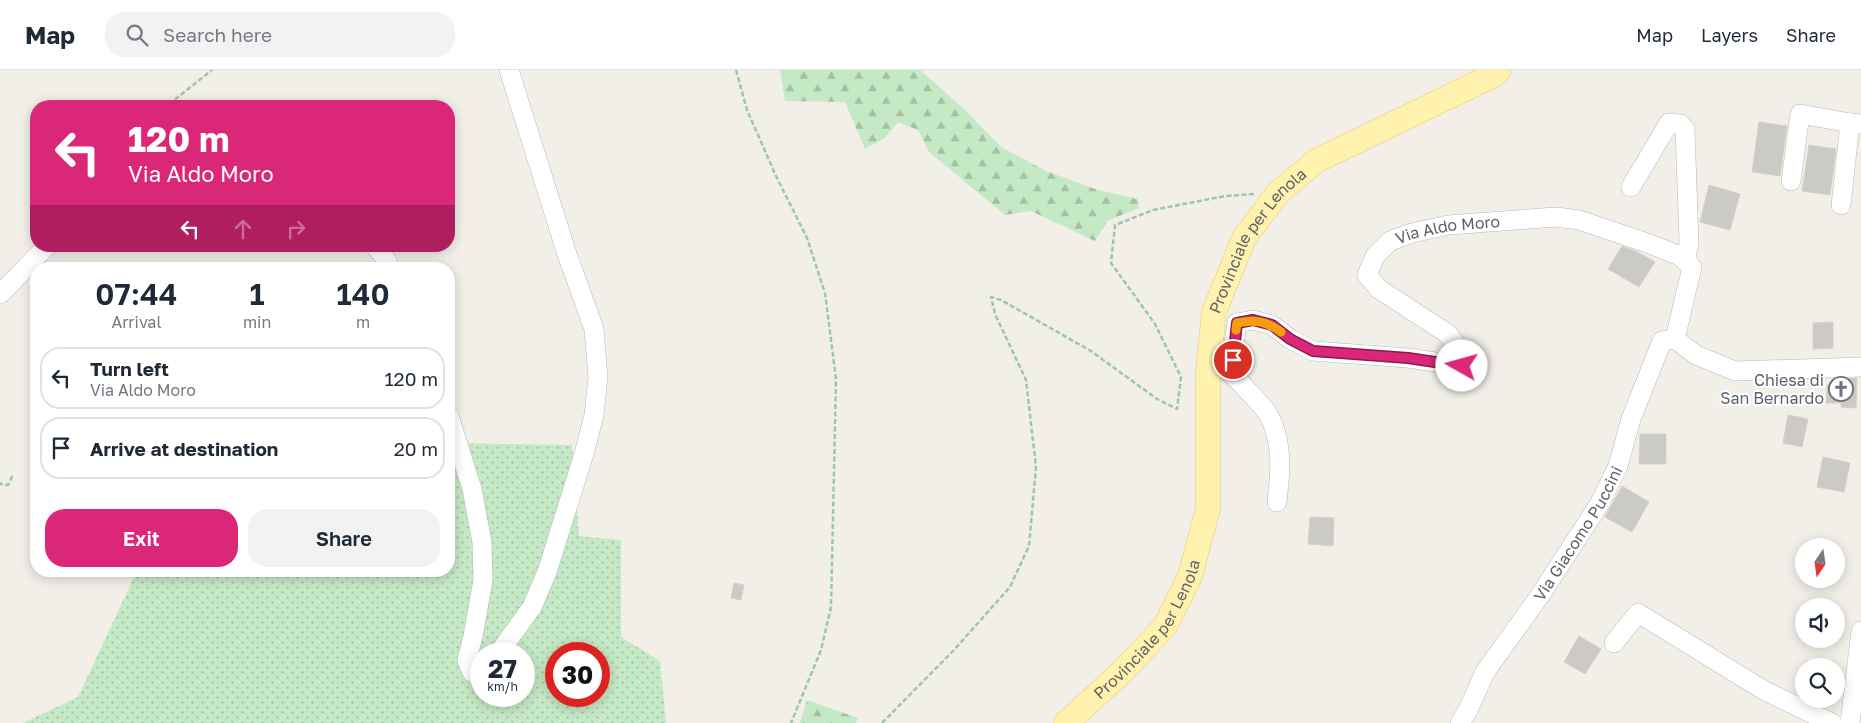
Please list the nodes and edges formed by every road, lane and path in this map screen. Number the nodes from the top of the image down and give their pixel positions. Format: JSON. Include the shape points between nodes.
{"nodes":[{"id":1,"x":212,"y":70,"type":"edge"},
{"id":2,"x":509,"y":70,"type":"edge"},
{"id":3,"x":736,"y":70,"type":"edge"},
{"id":4,"x":1499,"y":70,"type":"edge"},
{"id":5,"x":174,"y":100,"type":"edge"},
{"id":6,"x":1855,"y":123,"type":"edge"},
{"id":7,"x":1791,"y":182,"type":"dead end"},
{"id":8,"x":1631,"y":187,"type":"dead end"},
{"id":9,"x":1278,"y":193,"type":"junction"},
{"id":10,"x":1841,"y":205,"type":"dead end"},
{"id":11,"x":41,"y":252,"type":"edge"},
{"id":12,"x":1685,"y":261,"type":"junction"},
{"id":13,"x":31,"y":262,"type":"edge"},
{"id":14,"x":30,"y":263,"type":"edge"},
{"id":15,"x":0,"y":294,"type":"edge"},
{"id":16,"x":1675,"y":339,"type":"junction"},
{"id":17,"x":1861,"y":367,"type":"edge"},
{"id":18,"x":1208,"y":372,"type":"junction"},
{"id":19,"x":1233,"y":374,"type":"junction"},
{"id":20,"x":455,"y":435,"type":"edge"},
{"id":21,"x":13,"y":475,"type":"dead end"},
{"id":22,"x":0,"y":482,"type":"edge"},
{"id":23,"x":1277,"y":502,"type":"dead end"},
{"id":24,"x":1861,"y":631,"type":"edge"},
{"id":25,"x":472,"y":642,"type":"edge"},
{"id":26,"x":507,"y":642,"type":"edge"},
{"id":27,"x":1614,"y":643,"type":"dead end"},
{"id":28,"x":470,"y":648,"type":"edge"},
{"id":29,"x":470,"y":667,"type":"edge"},
{"id":30,"x":791,"y":723,"type":"edge"},
{"id":31,"x":882,"y":723,"type":"edge"},
{"id":32,"x":1066,"y":723,"type":"edge"},
{"id":33,"x":1460,"y":723,"type":"edge"},
{"id":34,"x":1832,"y":723,"type":"edge"},
{"id":35,"x":1850,"y":723,"type":"edge"}],
"edges":[{"from":1,"to":5,"type":"path"},
{"from":2,"to":26,"type":"street","via":[[594,329],[598,377],[594,415],[584,454],[547,572],[532,607]]},
{"from":3,"to":30,"type":"path","via":[[747,110],[808,238],[825,294],[836,379],[831,607],[821,650]]},
{"from":4,"to":9,"type":"main road","name":"Provinciale per Lenola","via":[[1316,161]]},
{"from":6,"to":7,"type":"street","via":[[1800,114]]},
{"from":6,"to":10,"type":"street"},
{"from":8,"to":12,"type":"street","via":[[1669,123],[1680,124],[1685,129],[1689,243]]},
{"from":9,"to":18,"type":"main road","name":"Provinciale per Lenola","via":[[1244,238],[1214,312]]},
{"from":9,"to":31,"type":"path","via":[[1216,198],[1153,210],[1115,226],[1111,263],[1155,324],[1181,377],[1177,409],[1157,399],[1091,351],[991,297],[995,314],[1026,380],[1036,467],[1028,546],[1010,587]]},
{"from":11,"to":13,"type":"street"},
{"from":12,"to":16,"type":"street","via":[[1692,266]]},
{"from":12,"to":19,"type":"street","name":"Via Aldo Moro","via":[[1650,244],[1579,220],[1556,217],[1449,225],[1412,233],[1390,241],[1375,256],[1367,275],[1379,289],[1448,334],[1461,352],[1462,366],[1408,358],[1313,351],[1272,325],[1253,320],[1237,323]]},
{"from":14,"to":15,"type":"street"},
{"from":16,"to":17,"type":"street","via":[[1696,356],[1735,371]]},
{"from":16,"to":33,"type":"street","name":"Via Giacomo Puccini","via":[[1662,341],[1631,419],[1618,466],[1600,504],[1485,672]]},
{"from":18,"to":19,"type":"street","via":[[1219,365]]},
{"from":18,"to":32,"type":"main road","name":"Provinciale per Lenola","via":[[1208,509],[1190,576],[1166,624],[1123,671]]},
{"from":19,"to":23,"type":"street","via":[[1272,422],[1280,454]]},
{"from":20,"to":25,"type":"street","via":[[472,489],[482,542],[483,580]]},
{"from":21,"to":22,"type":"path","via":[[8,485]]},
{"from":24,"to":35,"type":"street"},
{"from":27,"to":34,"type":"street","via":[[1638,613],[1766,691]]},
{"from":28,"to":29,"type":"street","via":[[467,660]]}]}
